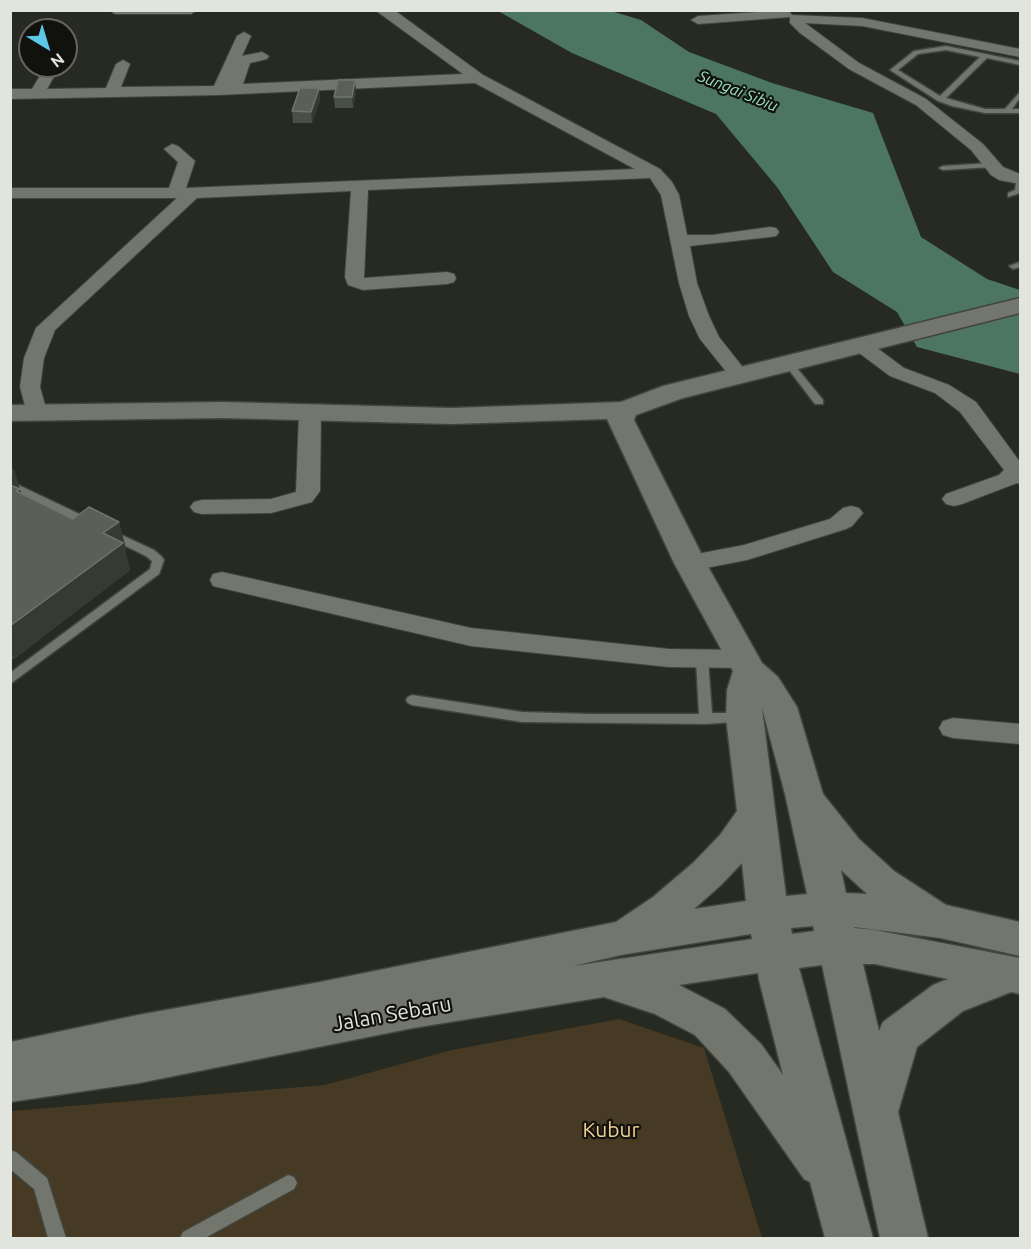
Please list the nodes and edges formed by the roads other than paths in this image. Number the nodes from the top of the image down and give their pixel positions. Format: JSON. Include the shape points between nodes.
{"nodes":[{"id":1,"x":114,"y":10,"type":"edge"},
{"id":2,"x":191,"y":10,"type":"edge"},
{"id":3,"x":386,"y":11,"type":"edge"},
{"id":4,"x":788,"y":14,"type":"edge"},
{"id":5,"x":698,"y":20,"type":"dead end"},
{"id":6,"x":244,"y":36,"type":"dead end"},
{"id":7,"x":965,"y":47,"type":"junction"},
{"id":8,"x":1020,"y":53,"type":"edge"},
{"id":9,"x":986,"y":55,"type":"junction"},
{"id":10,"x":262,"y":56,"type":"dead end"},
{"id":11,"x":1020,"y":63,"type":"edge"},
{"id":12,"x":123,"y":64,"type":"dead end"},
{"id":13,"x":46,"y":78,"type":"edge"},
{"id":14,"x":478,"y":78,"type":"junction"},
{"id":15,"x":227,"y":89,"type":"junction"},
{"id":16,"x":112,"y":92,"type":"junction"},
{"id":17,"x":37,"y":93,"type":"junction"},
{"id":18,"x":10,"y":94,"type":"edge"},
{"id":19,"x":1020,"y":94,"type":"edge"},
{"id":20,"x":941,"y":99,"type":"junction"},
{"id":21,"x":1006,"y":111,"type":"junction"},
{"id":22,"x":1020,"y":111,"type":"edge"},
{"id":23,"x":172,"y":149,"type":"dead end"},
{"id":24,"x":990,"y":165,"type":"junction"},
{"id":25,"x":943,"y":168,"type":"dead end"},
{"id":26,"x":654,"y":173,"type":"junction"},
{"id":27,"x":1020,"y":179,"type":"edge"},
{"id":28,"x":360,"y":185,"type":"junction"},
{"id":29,"x":10,"y":193,"type":"edge"},
{"id":30,"x":184,"y":193,"type":"junction"},
{"id":31,"x":1011,"y":195,"type":"dead end"},
{"id":32,"x":770,"y":232,"type":"dead end"},
{"id":33,"x":680,"y":241,"type":"junction"},
{"id":34,"x":447,"y":278,"type":"dead end"},
{"id":35,"x":1020,"y":306,"type":"edge"},
{"id":36,"x":862,"y":346,"type":"junction"},
{"id":37,"x":789,"y":364,"type":"junction"},
{"id":38,"x":739,"y":375,"type":"junction"},
{"id":39,"x":819,"y":402,"type":"dead end"},
{"id":40,"x":624,"y":410,"type":"junction"},
{"id":41,"x":23,"y":413,"type":"edge"},
{"id":42,"x":310,"y":414,"type":"junction"},
{"id":43,"x":1019,"y":474,"type":"edge"},
{"id":44,"x":10,"y":484,"type":"edge"},
{"id":45,"x":954,"y":499,"type":"dead end"},
{"id":46,"x":202,"y":507,"type":"dead end"},
{"id":47,"x":851,"y":513,"type":"dead end"},
{"id":48,"x":690,"y":563,"type":"junction"},
{"id":49,"x":222,"y":580,"type":"dead end"},
{"id":50,"x":702,"y":660,"type":"junction"},
{"id":51,"x":747,"y":665,"type":"junction"},
{"id":52,"x":10,"y":680,"type":"edge"},
{"id":53,"x":412,"y":700,"type":"dead end"},
{"id":54,"x":706,"y":718,"type":"junction"},
{"id":55,"x":744,"y":718,"type":"junction"},
{"id":56,"x":953,"y":728,"type":"dead end"},
{"id":57,"x":1020,"y":734,"type":"edge"},
{"id":58,"x":804,"y":794,"type":"junction"},
{"id":59,"x":756,"y":812,"type":"junction"},
{"id":60,"x":940,"y":921,"type":"junction"},
{"id":61,"x":833,"y":926,"type":"junction"},
{"id":62,"x":772,"y":934,"type":"junction"},
{"id":63,"x":621,"y":938,"type":"junction"},
{"id":64,"x":1017,"y":963,"type":"edge"},
{"id":65,"x":602,"y":979,"type":"junction"},
{"id":66,"x":10,"y":1062,"type":"edge"},
{"id":67,"x":10,"y":1082,"type":"edge"},
{"id":68,"x":876,"y":1113,"type":"junction"},
{"id":69,"x":10,"y":1158,"type":"edge"},
{"id":70,"x":832,"y":1179,"type":"junction"},
{"id":71,"x":288,"y":1183,"type":"dead end"},
{"id":72,"x":57,"y":1239,"type":"edge"},
{"id":73,"x":189,"y":1239,"type":"edge"},
{"id":74,"x":849,"y":1239,"type":"edge"},
{"id":75,"x":904,"y":1239,"type":"edge"}],
"edges":[{"from":1,"to":2,"type":"street"},
{"from":3,"to":14,"type":"street"},
{"from":4,"to":5,"type":"street"},
{"from":4,"to":7,"type":"street","via":[[862,22]]},
{"from":4,"to":24,"type":"street","via":[[848,62],[921,102],[977,147]]},
{"from":6,"to":15,"type":"street"},
{"from":7,"to":8,"type":"street"},
{"from":7,"to":9,"type":"lane"},
{"from":7,"to":20,"type":"lane","via":[[916,52],[893,70]]},
{"from":9,"to":11,"type":"lane"},
{"from":9,"to":20,"type":"lane"},
{"from":10,"to":15,"type":"street","via":[[242,62]]},
{"from":12,"to":16,"type":"street"},
{"from":13,"to":17,"type":"street"},
{"from":14,"to":15,"type":"street"},
{"from":14,"to":26,"type":"street"},
{"from":15,"to":16,"type":"street"},
{"from":16,"to":17,"type":"street"},
{"from":17,"to":18,"type":"street"},
{"from":19,"to":21,"type":"lane"},
{"from":20,"to":21,"type":"lane","via":[[985,111]]},
{"from":21,"to":22,"type":"lane"},
{"from":23,"to":30,"type":"street","via":[[187,161]]},
{"from":24,"to":25,"type":"lane"},
{"from":24,"to":27,"type":"street","via":[[1005,176]]},
{"from":26,"to":28,"type":"street"},
{"from":26,"to":33,"type":"street","via":[[670,195]]},
{"from":27,"to":31,"type":"lane","via":[[1019,191]]},
{"from":28,"to":30,"type":"street"},
{"from":28,"to":34,"type":"street","via":[[355,281],[363,284]]},
{"from":29,"to":30,"type":"street"},
{"from":30,"to":41,"type":"street","via":[[120,262],[46,328],[34,358]]},
{"from":32,"to":33,"type":"street"},
{"from":33,"to":38,"type":"street","via":[[699,316],[710,339]]},
{"from":35,"to":36,"type":"main road"},
{"from":36,"to":37,"type":"main road"},
{"from":36,"to":43,"type":"street","via":[[897,372],[936,386],[961,401]]},
{"from":37,"to":38,"type":"main road"},
{"from":37,"to":39,"type":"lane"},
{"from":38,"to":40,"type":"main road"},
{"from":40,"to":42,"type":"main road","via":[[452,416]]},
{"from":40,"to":48,"type":"main road","via":[[620,420]]},
{"from":41,"to":42,"type":"main road","via":[[223,410]]},
{"from":42,"to":46,"type":"street","via":[[309,491],[304,497],[271,506]]},
{"from":43,"to":45,"type":"street"},
{"from":44,"to":52,"type":"lane","via":[[158,560],[155,572]]},
{"from":47,"to":48,"type":"street","via":[[838,524],[747,552]]},
{"from":48,"to":51,"type":"main road"},
{"from":49,"to":50,"type":"street","via":[[451,634]]},
{"from":50,"to":51,"type":"street"},
{"from":50,"to":54,"type":"lane"},
{"from":51,"to":55,"type":"main road"},
{"from":51,"to":58,"type":"main road","via":[[779,707]]},
{"from":53,"to":54,"type":"lane","via":[[522,717]]},
{"from":54,"to":55,"type":"lane"},
{"from":55,"to":59,"type":"main road"},
{"from":56,"to":57,"type":"street"},
{"from":58,"to":60,"type":"main road","via":[[845,850],[880,882]]},
{"from":58,"to":61,"type":"main road"},
{"from":59,"to":62,"type":"main road"},
{"from":59,"to":63,"type":"main road","via":[[734,846],[707,874],[667,909]]},
{"from":60,"to":61,"type":"main road"},
{"from":60,"to":64,"type":"main road"},
{"from":61,"to":62,"type":"main road"},
{"from":61,"to":64,"type":"main road","via":[[875,947]]},
{"from":61,"to":68,"type":"main road"},
{"from":62,"to":63,"type":"main road","name":"Jalan Sebaru"},
{"from":62,"to":65,"type":"main road","name":"Jalan Sebaru"},
{"from":62,"to":70,"type":"main road","via":[[780,980]]},
{"from":63,"to":66,"type":"main road","name":"Jalan Sebaru"},
{"from":64,"to":68,"type":"main road","via":[[948,998],[898,1036]]},
{"from":65,"to":67,"type":"main road","name":"Jalan Sebaru","via":[[413,1009],[139,1064]]},
{"from":65,"to":70,"type":"main road","via":[[667,999],[710,1022],[745,1058]]},
{"from":68,"to":75,"type":"main road"},
{"from":69,"to":72,"type":"lane","via":[[41,1184]]},
{"from":70,"to":74,"type":"main road"},
{"from":71,"to":73,"type":"lane"}]}
